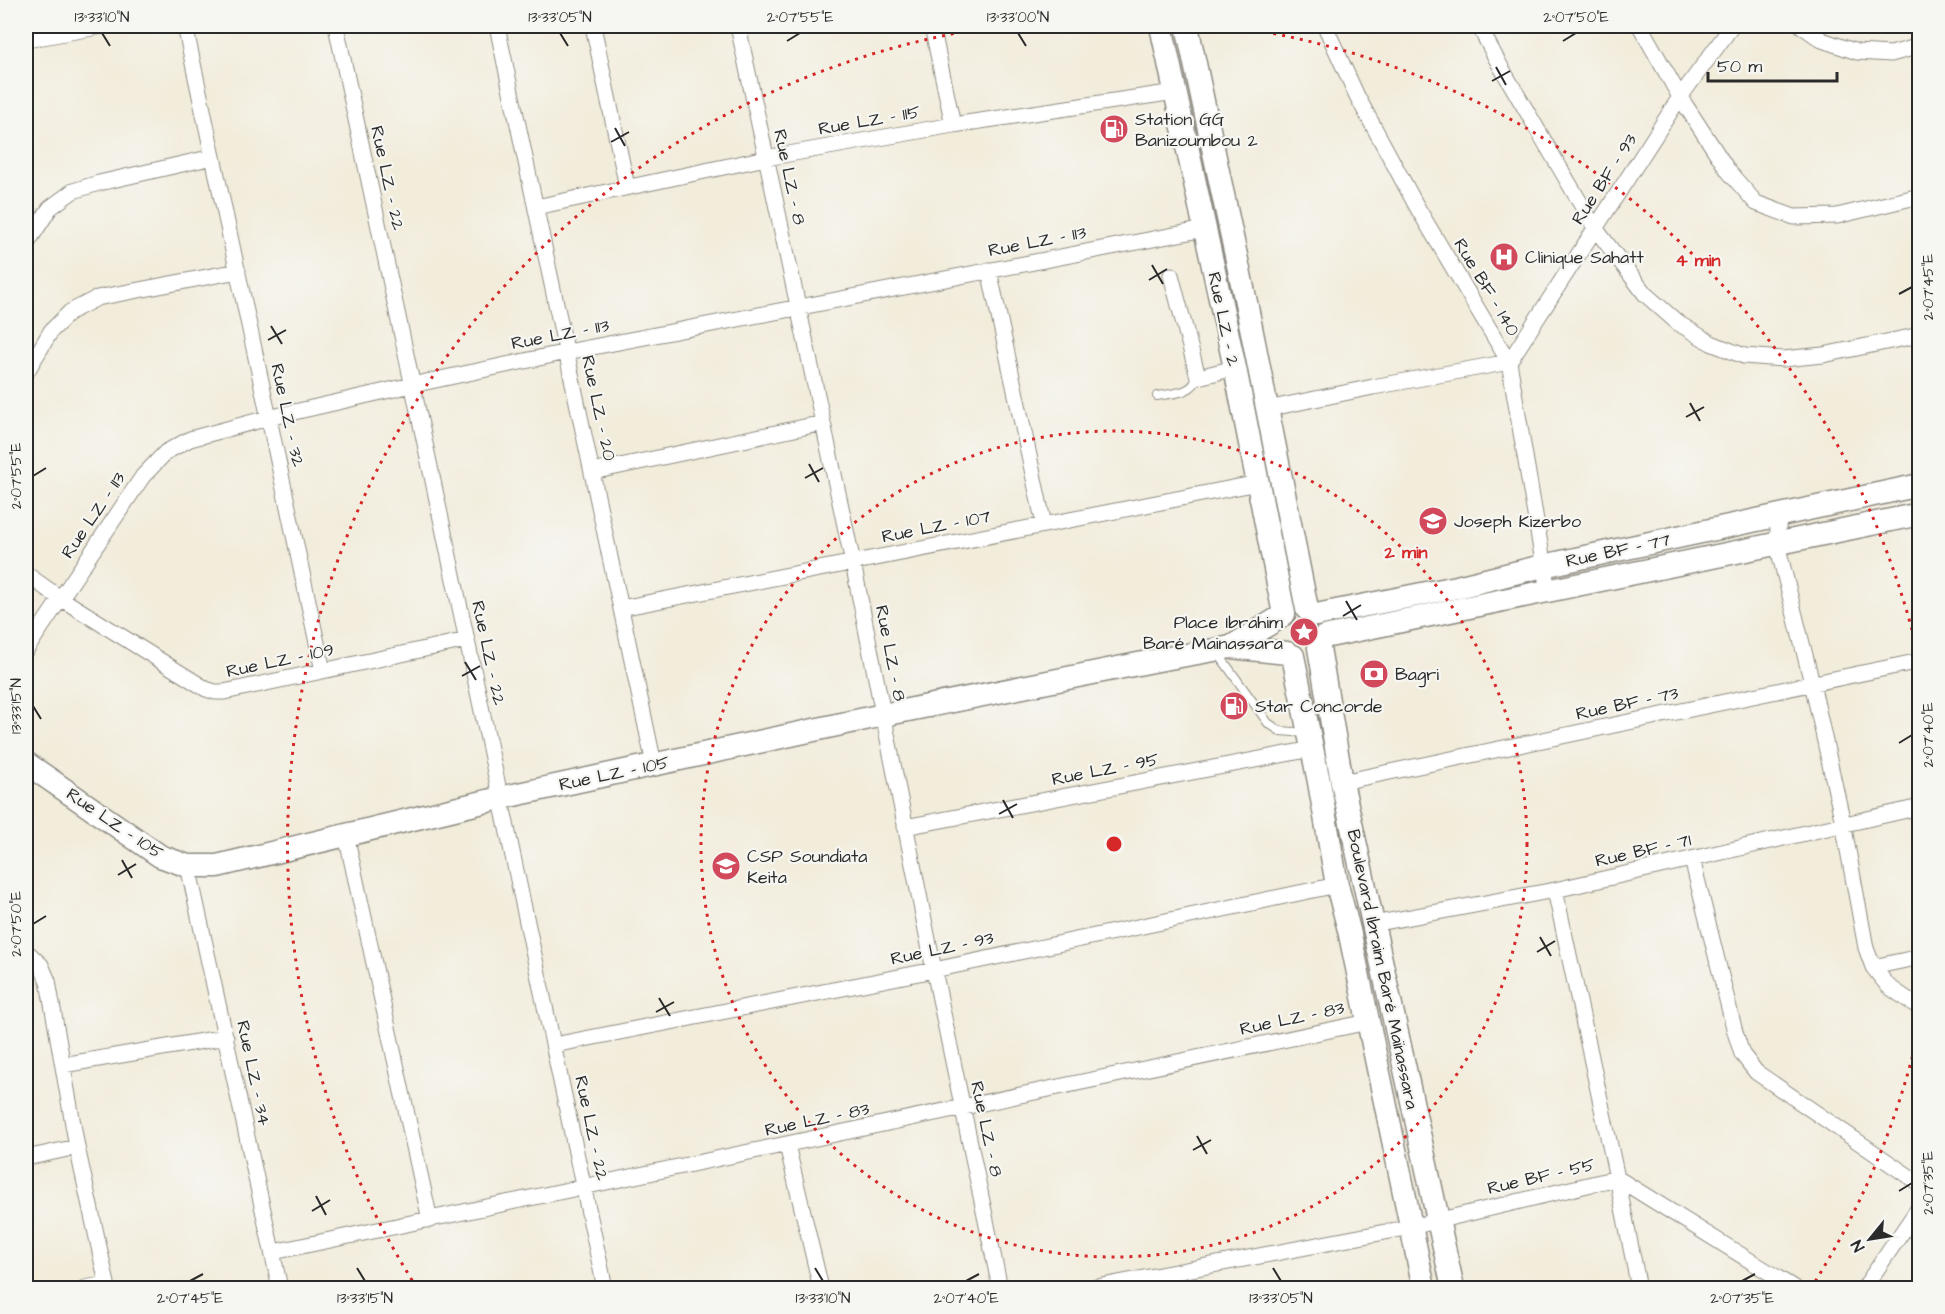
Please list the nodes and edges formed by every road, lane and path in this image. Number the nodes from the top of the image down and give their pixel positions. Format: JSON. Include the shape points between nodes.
{"nodes":[{"id":1,"x":103,"y":26,"type":"edge"},
{"id":2,"x":185,"y":26,"type":"edge"},
{"id":3,"x":336,"y":26,"type":"edge"},
{"id":4,"x":497,"y":26,"type":"edge"},
{"id":5,"x":593,"y":26,"type":"edge"},
{"id":6,"x":738,"y":26,"type":"edge"},
{"id":7,"x":932,"y":26,"type":"edge"},
{"id":8,"x":1161,"y":26,"type":"edge"},
{"id":9,"x":1187,"y":26,"type":"edge"},
{"id":10,"x":1325,"y":26,"type":"edge"},
{"id":11,"x":1479,"y":26,"type":"edge"},
{"id":12,"x":1640,"y":26,"type":"edge"},
{"id":13,"x":1732,"y":26,"type":"edge"},
{"id":14,"x":1802,"y":26,"type":"edge"},
{"id":15,"x":26,"y":40,"type":"edge"},
{"id":16,"x":1920,"y":46,"type":"edge"},
{"id":17,"x":1176,"y":92,"type":"junction"},
{"id":18,"x":1680,"y":97,"type":"junction"},
{"id":19,"x":953,"y":125,"type":"junction"},
{"id":20,"x":213,"y":157,"type":"junction"},
{"id":21,"x":766,"y":158,"type":"junction"},
{"id":22,"x":627,"y":188,"type":"junction"},
{"id":23,"x":1920,"y":196,"type":"edge"},
{"id":24,"x":536,"y":207,"type":"junction"},
{"id":25,"x":1596,"y":228,"type":"junction"},
{"id":26,"x":1205,"y":229,"type":"junction"},
{"id":27,"x":26,"y":245,"type":"edge"},
{"id":28,"x":989,"y":270,"type":"junction"},
{"id":29,"x":238,"y":271,"type":"junction"},
{"id":30,"x":1171,"y":275,"type":"dead end"},
{"id":31,"x":798,"y":307,"type":"junction"},
{"id":32,"x":1920,"y":336,"type":"edge"},
{"id":33,"x":567,"y":352,"type":"junction"},
{"id":34,"x":1509,"y":362,"type":"junction"},
{"id":35,"x":1235,"y":368,"type":"junction"},
{"id":36,"x":26,"y":372,"type":"edge"},
{"id":37,"x":1198,"y":377,"type":"junction"},
{"id":38,"x":412,"y":385,"type":"junction"},
{"id":39,"x":1157,"y":396,"type":"dead end"},
{"id":40,"x":1267,"y":409,"type":"junction"},
{"id":41,"x":268,"y":418,"type":"junction"},
{"id":42,"x":823,"y":423,"type":"junction"},
{"id":43,"x":592,"y":472,"type":"junction"},
{"id":44,"x":1258,"y":483,"type":"junction"},
{"id":45,"x":1920,"y":485,"type":"edge"},
{"id":46,"x":1779,"y":514,"type":"junction"},
{"id":47,"x":1920,"y":514,"type":"edge"},
{"id":48,"x":1044,"y":525,"type":"junction"},
{"id":49,"x":1777,"y":544,"type":"junction"},
{"id":50,"x":853,"y":563,"type":"junction"},
{"id":51,"x":1543,"y":566,"type":"junction"},
{"id":52,"x":26,"y":574,"type":"edge"},
{"id":53,"x":1548,"y":591,"type":"junction"},
{"id":54,"x":60,"y":598,"type":"junction"},
{"id":55,"x":621,"y":608,"type":"junction"},
{"id":56,"x":1312,"y":612,"type":"junction"},
{"id":57,"x":1281,"y":616,"type":"junction"},
{"id":58,"x":467,"y":640,"type":"junction"},
{"id":59,"x":1321,"y":643,"type":"junction"},
{"id":60,"x":1223,"y":648,"type":"junction"},
{"id":61,"x":26,"y":650,"type":"edge"},
{"id":62,"x":1290,"y":655,"type":"junction"},
{"id":63,"x":1920,"y":662,"type":"edge"},
{"id":64,"x":323,"y":670,"type":"junction"},
{"id":65,"x":1812,"y":683,"type":"junction"},
{"id":66,"x":883,"y":715,"type":"junction"},
{"id":67,"x":1310,"y":741,"type":"junction"},
{"id":68,"x":26,"y":763,"type":"edge"},
{"id":69,"x":654,"y":764,"type":"junction"},
{"id":70,"x":1342,"y":782,"type":"junction"},
{"id":71,"x":500,"y":798,"type":"junction"},
{"id":72,"x":1920,"y":807,"type":"edge"},
{"id":73,"x":1843,"y":823,"type":"junction"},
{"id":74,"x":905,"y":827,"type":"junction"},
{"id":75,"x":346,"y":835,"type":"junction"},
{"id":76,"x":1692,"y":859,"type":"junction"},
{"id":77,"x":188,"y":866,"type":"junction"},
{"id":78,"x":1337,"y":885,"type":"junction"},
{"id":79,"x":1555,"y":890,"type":"junction"},
{"id":80,"x":1373,"y":924,"type":"junction"},
{"id":81,"x":26,"y":951,"type":"edge"},
{"id":82,"x":1920,"y":957,"type":"edge"},
{"id":83,"x":1873,"y":967,"type":"junction"},
{"id":84,"x":934,"y":970,"type":"junction"},
{"id":85,"x":1920,"y":1008,"type":"edge"},
{"id":86,"x":1368,"y":1022,"type":"junction"},
{"id":87,"x":226,"y":1037,"type":"junction"},
{"id":88,"x":554,"y":1045,"type":"junction"},
{"id":89,"x":63,"y":1065,"type":"junction"},
{"id":90,"x":963,"y":1108,"type":"junction"},
{"id":91,"x":787,"y":1145,"type":"junction"},
{"id":92,"x":77,"y":1148,"type":"junction"},
{"id":93,"x":26,"y":1158,"type":"edge"},
{"id":94,"x":1617,"y":1178,"type":"junction"},
{"id":95,"x":1920,"y":1184,"type":"edge"},
{"id":96,"x":584,"y":1187,"type":"junction"},
{"id":97,"x":1920,"y":1206,"type":"edge"},
{"id":98,"x":430,"y":1220,"type":"junction"},
{"id":99,"x":1439,"y":1220,"type":"junction"},
{"id":100,"x":1412,"y":1227,"type":"junction"},
{"id":101,"x":273,"y":1252,"type":"junction"},
{"id":102,"x":108,"y":1286,"type":"edge"},
{"id":103,"x":1121,"y":1286,"type":"edge"},
{"id":104,"x":86,"y":1288,"type":"edge"},
{"id":105,"x":280,"y":1288,"type":"edge"},
{"id":106,"x":605,"y":1288,"type":"edge"},
{"id":107,"x":821,"y":1288,"type":"edge"},
{"id":108,"x":1000,"y":1288,"type":"edge"},
{"id":109,"x":1092,"y":1288,"type":"edge"},
{"id":110,"x":1424,"y":1288,"type":"edge"},
{"id":111,"x":1453,"y":1288,"type":"edge"},
{"id":112,"x":1639,"y":1288,"type":"edge"},
{"id":113,"x":1794,"y":1288,"type":"edge"},
{"id":114,"x":1864,"y":1288,"type":"edge"}],
"edges":[{"from":1,"to":15,"type":"street"},
{"from":2,"to":20,"type":"street","name":"Rue LZ - 32"},
{"from":3,"to":38,"type":"street","name":"Rue LZ - 22"},
{"from":4,"to":24,"type":"street","name":"Rue LZ - 20"},
{"from":5,"to":22,"type":"street"},
{"from":6,"to":21,"type":"street","name":"Rue LZ - 8"},
{"from":7,"to":19,"type":"street"},
{"from":8,"to":17,"type":"main road","name":"Rue LZ - 2"},
{"from":9,"to":40,"type":"main road","name":"Rue LZ - 2"},
{"from":10,"to":34,"type":"street","name":"Rue BF - 140","via":[[1357,96],[1417,207]]},
{"from":11,"to":25,"type":"street"},
{"from":12,"to":18,"type":"street"},
{"from":13,"to":18,"type":"street","name":"Rue BF - 93"},
{"from":14,"to":16,"type":"street","via":[[1822,40],[1857,52],[1891,54]]},
{"from":17,"to":19,"type":"street","name":"Rue LZ - 115"},
{"from":17,"to":26,"type":"main road","name":"Rue LZ - 2"},
{"from":18,"to":23,"type":"street","via":[[1729,172],[1756,203],[1794,217],[1837,216]]},
{"from":18,"to":25,"type":"street","name":"Rue BF - 93"},
{"from":19,"to":21,"type":"street","name":"Rue LZ - 115"},
{"from":20,"to":27,"type":"street","via":[[73,191],[50,208]]},
{"from":20,"to":29,"type":"street","name":"Rue LZ - 32"},
{"from":21,"to":22,"type":"street","name":"Rue LZ - 115"},
{"from":21,"to":31,"type":"street","name":"Rue LZ - 8"},
{"from":22,"to":24,"type":"street","name":"Rue LZ - 115"},
{"from":24,"to":33,"type":"street","name":"Rue LZ - 20"},
{"from":25,"to":32,"type":"street","via":[[1645,294],[1678,323],[1711,343],[1744,356],[1783,359],[1823,355]]},
{"from":25,"to":34,"type":"street","name":"Rue BF - 93"},
{"from":26,"to":28,"type":"street","name":"Rue LZ - 113"},
{"from":26,"to":35,"type":"main road","name":"Rue LZ - 2"},
{"from":28,"to":31,"type":"street","name":"Rue LZ - 113"},
{"from":28,"to":48,"type":"street"},
{"from":29,"to":36,"type":"street","via":[[98,298],[69,312],[51,331]]},
{"from":29,"to":41,"type":"street","name":"Rue LZ - 32"},
{"from":30,"to":37,"type":"street"},
{"from":31,"to":33,"type":"street","name":"Rue LZ - 113"},
{"from":31,"to":42,"type":"street","name":"Rue LZ - 8"},
{"from":33,"to":38,"type":"street","name":"Rue LZ - 113"},
{"from":33,"to":43,"type":"street","name":"Rue LZ - 20"},
{"from":34,"to":40,"type":"street"},
{"from":34,"to":51,"type":"street","name":"Rue BF - 140"},
{"from":35,"to":37,"type":"street"},
{"from":35,"to":44,"type":"main road","name":"Rue LZ - 2"},
{"from":37,"to":39,"type":"lane","via":[[1189,390]]},
{"from":38,"to":41,"type":"street","name":"Rue LZ - 113"},
{"from":38,"to":58,"type":"street","name":"Rue LZ - 22"},
{"from":40,"to":56,"type":"main road","name":"Rue LZ - 2"},
{"from":41,"to":54,"type":"street","name":"Rue LZ - 113","via":[[190,439],[166,452],[143,476]]},
{"from":41,"to":64,"type":"street","name":"Rue LZ - 32"},
{"from":42,"to":43,"type":"street"},
{"from":42,"to":50,"type":"street","name":"Rue LZ - 8"},
{"from":43,"to":55,"type":"street","name":"Rue LZ - 20"},
{"from":44,"to":48,"type":"street","name":"Rue LZ - 107"},
{"from":44,"to":57,"type":"main road","name":"Rue LZ - 2"},
{"from":45,"to":46,"type":"main road","name":"Rue BF - 77"},
{"from":46,"to":49,"type":"street"},
{"from":46,"to":51,"type":"main road","name":"Rue BF - 77"},
{"from":47,"to":49,"type":"main road","name":"Rue BF - 77"},
{"from":48,"to":50,"type":"street","name":"Rue LZ - 107"},
{"from":49,"to":53,"type":"main road","name":"Rue BF - 77"},
{"from":49,"to":65,"type":"street"},
{"from":50,"to":55,"type":"street","name":"Rue LZ - 107"},
{"from":50,"to":66,"type":"street","name":"Rue LZ - 8"},
{"from":51,"to":53,"type":"street","name":"Rue BF - 140"},
{"from":51,"to":56,"type":"main road","name":"Rue BF - 77","via":[[1457,588]]},
{"from":52,"to":54,"type":"street","name":"Rue LZ - 109"},
{"from":53,"to":59,"type":"main road","name":"Rue BF - 77"},
{"from":54,"to":61,"type":"street","name":"Rue LZ - 113"},
{"from":54,"to":64,"type":"street","name":"Rue LZ - 109","via":[[215,692]]},
{"from":55,"to":69,"type":"street","name":"Rue LZ - 20"},
{"from":56,"to":57,"type":"main road","via":[[1295,608]]},
{"from":56,"to":59,"type":"main road","via":[[1323,625]]},
{"from":57,"to":60,"type":"main road","name":"Rue LZ - 105"},
{"from":57,"to":62,"type":"main road","via":[[1275,636]]},
{"from":58,"to":64,"type":"street","name":"Rue LZ - 109"},
{"from":58,"to":71,"type":"street","name":"Rue LZ - 22"},
{"from":59,"to":62,"type":"main road","via":[[1307,656]]},
{"from":59,"to":70,"type":"main road","name":"Boulevard Ibraim Baré Maïnassara"},
{"from":60,"to":62,"type":"main road","name":"Rue LZ - 105"},
{"from":60,"to":66,"type":"main road","name":"Rue LZ - 105"},
{"from":60,"to":67,"type":"lane","via":[[1268,723]]},
{"from":62,"to":67,"type":"main road","name":"Boulevard Ibraim Baré Maïnassara"},
{"from":63,"to":65,"type":"street","name":"Rue BF - 73"},
{"from":65,"to":70,"type":"street","name":"Rue BF - 73"},
{"from":65,"to":73,"type":"street"},
{"from":66,"to":69,"type":"main road","name":"Rue LZ - 105"},
{"from":66,"to":74,"type":"street","name":"Rue LZ - 8"},
{"from":67,"to":74,"type":"street","name":"Rue LZ - 95"},
{"from":67,"to":78,"type":"main road","name":"Boulevard Ibraim Baré Maïnassara"},
{"from":68,"to":77,"type":"main road","name":"Rue LZ - 105","via":[[160,856]]},
{"from":69,"to":71,"type":"main road","name":"Rue LZ - 105"},
{"from":70,"to":80,"type":"main road","name":"Boulevard Ibraim Baré Maïnassara"},
{"from":71,"to":75,"type":"main road","name":"Rue LZ - 105"},
{"from":71,"to":88,"type":"street","name":"Rue LZ - 22"},
{"from":72,"to":73,"type":"street","name":"Rue BF - 71"},
{"from":73,"to":76,"type":"street","name":"Rue BF - 71"},
{"from":73,"to":83,"type":"street"},
{"from":74,"to":84,"type":"street","name":"Rue LZ - 8"},
{"from":75,"to":77,"type":"main road","name":"Rue LZ - 105","via":[[217,866]]},
{"from":75,"to":98,"type":"street"},
{"from":76,"to":79,"type":"street","name":"Rue BF - 71"},
{"from":76,"to":95,"type":"street","via":[[1742,1054],[1756,1072]]},
{"from":77,"to":87,"type":"street","name":"Rue LZ - 34"},
{"from":78,"to":84,"type":"street","name":"Rue LZ - 93"},
{"from":78,"to":86,"type":"main road","name":"Boulevard Ibraim Baré Maïnassara"},
{"from":79,"to":80,"type":"street","name":"Rue BF - 71"},
{"from":79,"to":94,"type":"street"},
{"from":80,"to":99,"type":"main road","name":"Boulevard Ibraim Baré Maïnassara"},
{"from":81,"to":89,"type":"street","via":[[41,965],[48,981]]},
{"from":82,"to":83,"type":"street"},
{"from":83,"to":85,"type":"street","via":[[1888,986]]},
{"from":84,"to":88,"type":"street","name":"Rue LZ - 93"},
{"from":84,"to":90,"type":"street","name":"Rue LZ - 8"},
{"from":86,"to":90,"type":"street","name":"Rue LZ - 83"},
{"from":86,"to":100,"type":"main road","name":"Boulevard Ibraim Baré Maïnassara"},
{"from":87,"to":89,"type":"street"},
{"from":87,"to":101,"type":"street","name":"Rue LZ - 34"},
{"from":88,"to":96,"type":"street","name":"Rue LZ - 22"},
{"from":89,"to":92,"type":"street"},
{"from":90,"to":91,"type":"street","name":"Rue LZ - 83"},
{"from":90,"to":108,"type":"street","name":"Rue LZ - 8"},
{"from":91,"to":96,"type":"street","name":"Rue LZ - 83"},
{"from":91,"to":107,"type":"street"},
{"from":92,"to":93,"type":"street"},
{"from":92,"to":102,"type":"street"},
{"from":94,"to":99,"type":"street","name":"Rue BF - 55"},
{"from":94,"to":112,"type":"street"},
{"from":94,"to":113,"type":"street","name":"Rue BF - 55"},
{"from":96,"to":98,"type":"street","name":"Rue LZ - 83"},
{"from":96,"to":106,"type":"street","name":"Rue LZ - 22"},
{"from":97,"to":114,"type":"street"},
{"from":98,"to":101,"type":"street","name":"Rue LZ - 83"},
{"from":99,"to":100,"type":"street","name":"Rue BF - 55"},
{"from":99,"to":111,"type":"main road","name":"Boulevard Ibraim Baré Maïnassara"},
{"from":100,"to":103,"type":"street","name":"Rue BF - 55"},
{"from":100,"to":110,"type":"main road","name":"Boulevard Ibraim Baré Maïnassara"},
{"from":101,"to":105,"type":"street","name":"Rue LZ - 34"},
{"from":102,"to":104,"type":"street"},
{"from":103,"to":109,"type":"street","name":"Rue BF - 55"}]}
